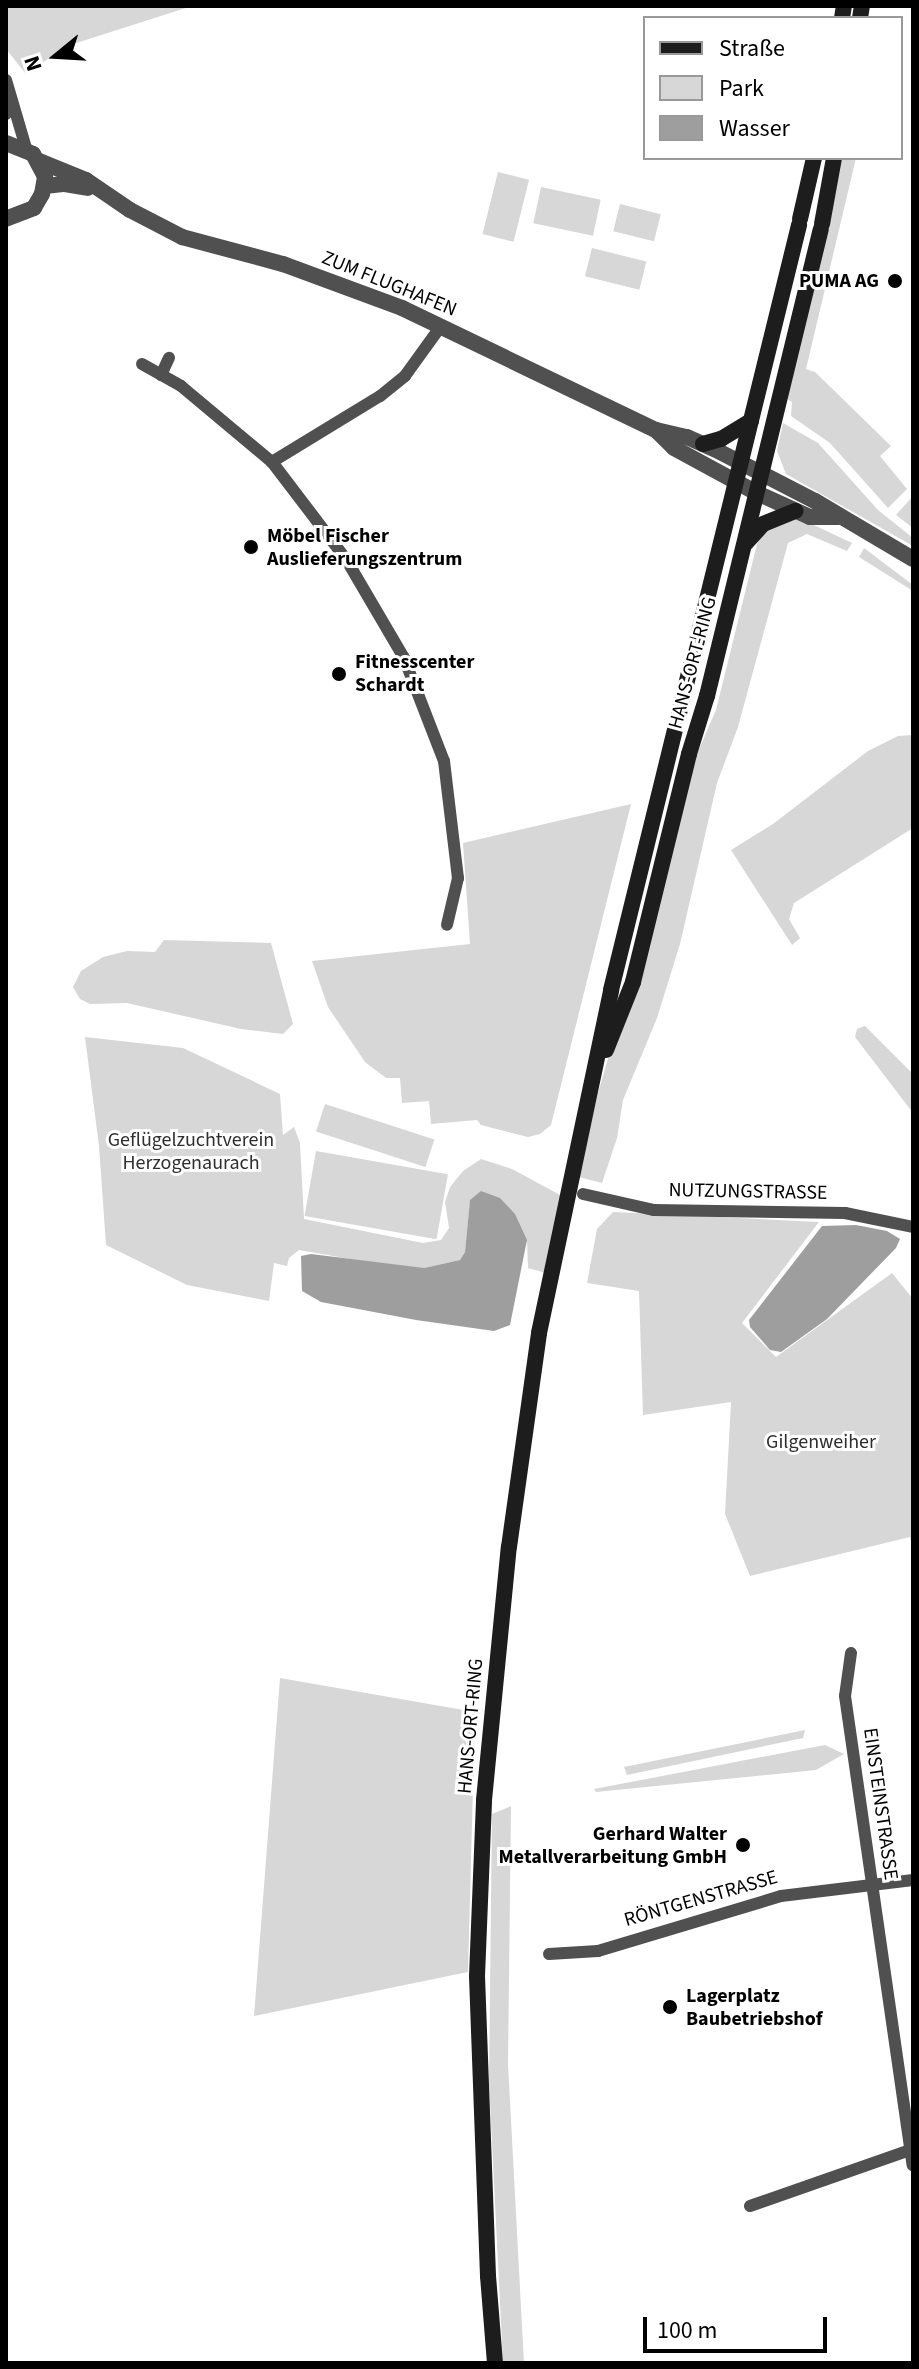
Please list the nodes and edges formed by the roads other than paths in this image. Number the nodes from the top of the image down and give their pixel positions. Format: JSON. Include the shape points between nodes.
{"nodes":[{"id":1,"x":8,"y":85,"type":"edge"},
{"id":2,"x":6,"y":114,"type":"edge"},
{"id":3,"x":6,"y":143,"type":"edge"},
{"id":4,"x":26,"y":148,"type":"junction"},
{"id":5,"x":814,"y":160,"type":"edge"},
{"id":6,"x":834,"y":160,"type":"edge"},
{"id":7,"x":39,"y":161,"type":"junction"},
{"id":8,"x":45,"y":186,"type":"junction"},
{"id":9,"x":102,"y":191,"type":"junction"},
{"id":10,"x":6,"y":219,"type":"edge"},
{"id":11,"x":441,"y":326,"type":"junction"},
{"id":12,"x":169,"y":358,"type":"dead end"},
{"id":13,"x":142,"y":364,"type":"dead end"},
{"id":14,"x":161,"y":375,"type":"junction"},
{"id":15,"x":751,"y":421,"type":"junction"},
{"id":16,"x":656,"y":430,"type":"junction"},
{"id":17,"x":695,"y":440,"type":"junction"},
{"id":18,"x":272,"y":462,"type":"junction"},
{"id":19,"x":741,"y":463,"type":"junction"},
{"id":20,"x":761,"y":474,"type":"junction"},
{"id":21,"x":737,"y":482,"type":"junction"},
{"id":22,"x":757,"y":493,"type":"junction"},
{"id":23,"x":796,"y":511,"type":"junction"},
{"id":24,"x":838,"y":517,"type":"junction"},
{"id":25,"x":745,"y":544,"type":"junction"},
{"id":26,"x":913,"y":559,"type":"edge"},
{"id":27,"x":447,"y":925,"type":"dead end"},
{"id":28,"x":586,"y":1100,"type":"junction"},
{"id":29,"x":583,"y":1194,"type":"dead end"},
{"id":30,"x":913,"y":1227,"type":"edge"},
{"id":31,"x":851,"y":1653,"type":"dead end"},
{"id":32,"x":913,"y":1880,"type":"edge"},
{"id":33,"x":872,"y":1885,"type":"junction"},
{"id":34,"x":549,"y":1954,"type":"dead end"},
{"id":35,"x":910,"y":2150,"type":"junction"},
{"id":36,"x":913,"y":2165,"type":"edge"},
{"id":37,"x":750,"y":2206,"type":"dead end"},
{"id":38,"x":495,"y":2363,"type":"edge"}],
"edges":[{"from":1,"to":2,"type":"street"},
{"from":1,"to":4,"type":"street"},
{"from":3,"to":4,"type":"street"},
{"from":4,"to":7,"type":"street"},
{"from":5,"to":15,"type":"main road","name":"HANS-ORT-RING"},
{"from":6,"to":20,"type":"main road","name":"HANS-ORT-RING"},
{"from":7,"to":8,"type":"street"},
{"from":7,"to":9,"type":"street","name":"ZUM FLUGHAFEN"},
{"from":8,"to":9,"type":"street","name":"ZUM FLUGHAFEN"},
{"from":8,"to":10,"type":"street","via":[[34,208]]},
{"from":9,"to":11,"type":"street","name":"ZUM FLUGHAFEN","via":[[182,237],[315,275]]},
{"from":11,"to":16,"type":"street","name":"ZUM FLUGHAFEN"},
{"from":11,"to":18,"type":"street","via":[[405,376]]},
{"from":12,"to":14,"type":"street"},
{"from":13,"to":14,"type":"street"},
{"from":14,"to":18,"type":"street"},
{"from":15,"to":17,"type":"main road","via":[[721,439]]},
{"from":15,"to":19,"type":"main road","name":"HANS-ORT-RING"},
{"from":16,"to":17,"type":"street","name":"ZUM FLUGHAFEN"},
{"from":16,"to":21,"type":"street","name":"ZUM FLUGHAFEN","via":[[674,448]]},
{"from":17,"to":19,"type":"street","name":"ZUM FLUGHAFEN"},
{"from":18,"to":27,"type":"street","via":[[346,559],[404,658],[444,761],[458,878]]},
{"from":19,"to":20,"type":"street","name":"ZUM FLUGHAFEN"},
{"from":19,"to":21,"type":"main road","name":"HANS-ORT-RING"},
{"from":20,"to":22,"type":"main road","name":"HANS-ORT-RING"},
{"from":20,"to":24,"type":"street","name":"ZUM FLUGHAFEN"},
{"from":21,"to":22,"type":"street","name":"ZUM FLUGHAFEN"},
{"from":21,"to":28,"type":"main road","name":"HANS-ORT-RING"},
{"from":22,"to":23,"type":"street","name":"ZUM FLUGHAFEN"},
{"from":22,"to":25,"type":"main road","name":"HANS-ORT-RING"},
{"from":23,"to":24,"type":"street","name":"ZUM FLUGHAFEN"},
{"from":23,"to":25,"type":"main road","via":[[763,524]]},
{"from":24,"to":26,"type":"street","name":"ZUM FLUGHAFEN"},
{"from":25,"to":28,"type":"main road","name":"HANS-ORT-RING","via":[[633,982]]},
{"from":28,"to":38,"type":"main road","name":"HANS-ORT-RING","via":[[539,1333],[511,1532],[484,1800],[477,1976]]},
{"from":29,"to":30,"type":"street","name":"NUTZUNGSTRASSE","via":[[654,1210],[845,1213]]},
{"from":31,"to":33,"type":"street","name":"EINSTEINSTRASSE","via":[[845,1696]]},
{"from":32,"to":33,"type":"street","name":"RÖNTGENSTRASSE"},
{"from":33,"to":34,"type":"street","name":"RÖNTGENSTRASSE","via":[[758,1900],[598,1951]]},
{"from":33,"to":35,"type":"street","name":"EINSTEINSTRASSE"},
{"from":35,"to":36,"type":"street","name":"EINSTEINSTRASSE"},
{"from":35,"to":37,"type":"street"}]}
